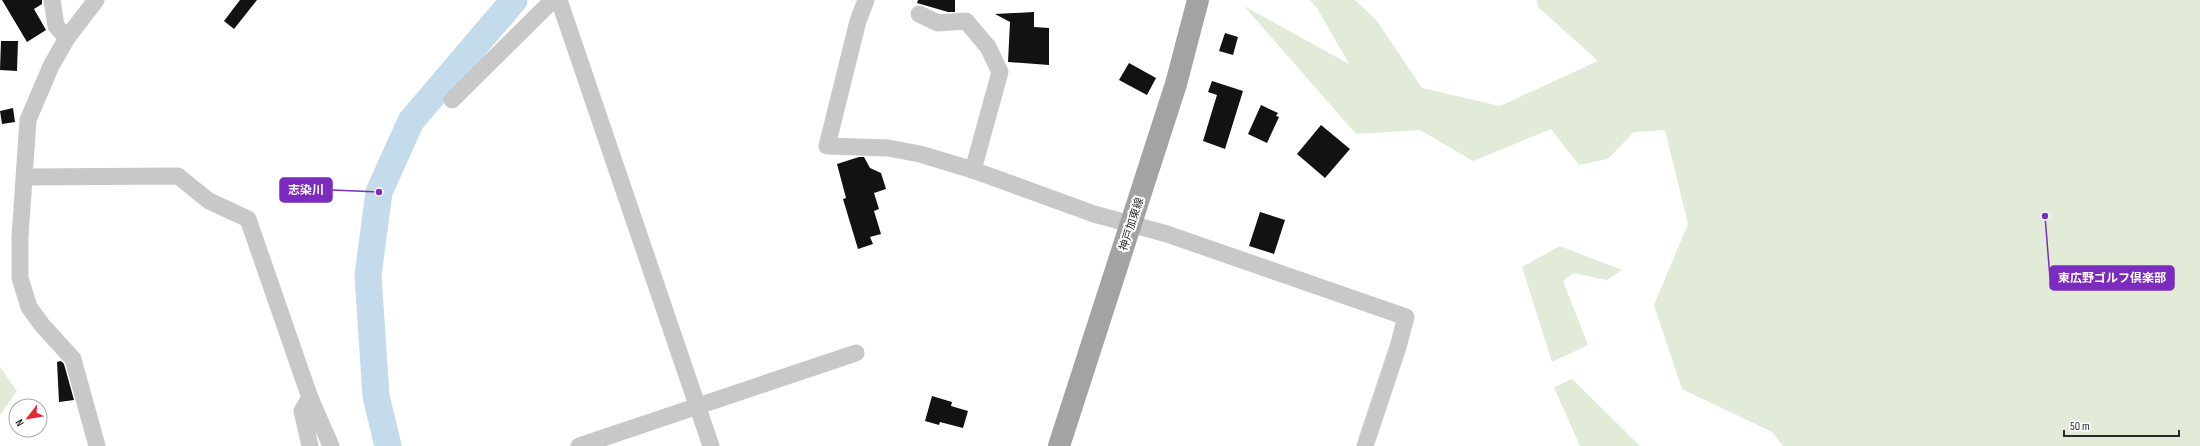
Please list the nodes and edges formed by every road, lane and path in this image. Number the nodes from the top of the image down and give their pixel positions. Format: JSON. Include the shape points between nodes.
{"nodes":[{"id":1,"x":52,"y":0,"type":"edge"},
{"id":2,"x":96,"y":0,"type":"edge"},
{"id":3,"x":553,"y":0,"type":"edge"},
{"id":4,"x":559,"y":0,"type":"edge"},
{"id":5,"x":866,"y":0,"type":"edge"},
{"id":6,"x":1198,"y":0,"type":"edge"},
{"id":7,"x":919,"y":14,"type":"dead end"},
{"id":8,"x":67,"y":38,"type":"junction"},
{"id":9,"x":452,"y":100,"type":"dead end"},
{"id":10,"x":974,"y":170,"type":"junction"},
{"id":11,"x":25,"y":177,"type":"junction"},
{"id":12,"x":1131,"y":225,"type":"junction"},
{"id":13,"x":856,"y":353,"type":"dead end"},
{"id":14,"x":310,"y":398,"type":"junction"},
{"id":15,"x":696,"y":406,"type":"junction"},
{"id":16,"x":97,"y":446,"type":"edge"},
{"id":17,"x":310,"y":446,"type":"edge"},
{"id":18,"x":331,"y":446,"type":"edge"},
{"id":19,"x":579,"y":446,"type":"edge"},
{"id":20,"x":710,"y":446,"type":"edge"},
{"id":21,"x":1059,"y":446,"type":"edge"},
{"id":22,"x":1365,"y":446,"type":"edge"}],
"edges":[{"from":1,"to":8,"type":"street","via":[[56,26]]},
{"from":2,"to":8,"type":"street"},
{"from":3,"to":9,"type":"street"},
{"from":4,"to":15,"type":"street"},
{"from":5,"to":10,"type":"street","via":[[858,21],[827,146],[888,148],[920,154]]},
{"from":6,"to":12,"type":"main road","name":"神戸加東線","via":[[1176,84]]},
{"from":7,"to":10,"type":"street","via":[[938,23],[966,21],[988,47],[1000,72]]},
{"from":8,"to":11,"type":"street","via":[[51,66],[28,120]]},
{"from":10,"to":12,"type":"street"},
{"from":11,"to":14,"type":"street","via":[[178,176],[209,200],[248,219]]},
{"from":11,"to":16,"type":"street","via":[[20,278],[29,307],[73,359]]},
{"from":12,"to":21,"type":"main road","name":"神戸加東線"},
{"from":12,"to":22,"type":"street","via":[[1167,234],[1406,317]]},
{"from":13,"to":15,"type":"street"},
{"from":14,"to":17,"type":"street","via":[[302,411]]},
{"from":14,"to":18,"type":"street"},
{"from":15,"to":19,"type":"street"},
{"from":15,"to":20,"type":"street"}]}
